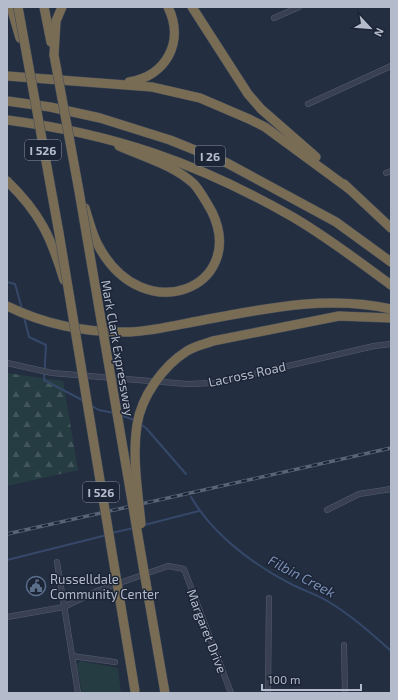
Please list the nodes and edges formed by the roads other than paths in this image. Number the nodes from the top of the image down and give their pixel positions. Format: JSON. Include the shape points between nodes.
{"nodes":[{"id":1,"x":11,"y":7,"type":"edge"},
{"id":2,"x":18,"y":7,"type":"edge"},
{"id":3,"x":44,"y":7,"type":"edge"},
{"id":4,"x":62,"y":7,"type":"edge"},
{"id":5,"x":168,"y":7,"type":"edge"},
{"id":6,"x":192,"y":7,"type":"edge"},
{"id":7,"x":299,"y":7,"type":"edge"},
{"id":8,"x":274,"y":18,"type":"dead end"},
{"id":9,"x":54,"y":55,"type":"junction"},
{"id":10,"x":28,"y":61,"type":"junction"},
{"id":11,"x":391,"y":66,"type":"edge"},
{"id":12,"x":7,"y":76,"type":"edge"},
{"id":13,"x":105,"y":83,"type":"junction"},
{"id":14,"x":7,"y":101,"type":"edge"},
{"id":15,"x":308,"y":104,"type":"dead end"},
{"id":16,"x":7,"y":120,"type":"edge"},
{"id":17,"x":92,"y":135,"type":"junction"},
{"id":18,"x":7,"y":181,"type":"edge"},
{"id":19,"x":348,"y":188,"type":"junction"},
{"id":20,"x":79,"y":191,"type":"junction"},
{"id":21,"x":391,"y":228,"type":"edge"},
{"id":22,"x":391,"y":262,"type":"edge"},
{"id":23,"x":391,"y":285,"type":"edge"},
{"id":24,"x":68,"y":293,"type":"junction"},
{"id":25,"x":7,"y":306,"type":"edge"},
{"id":26,"x":391,"y":309,"type":"edge"},
{"id":27,"x":391,"y":318,"type":"edge"},
{"id":28,"x":391,"y":344,"type":"edge"},
{"id":29,"x":7,"y":363,"type":"edge"},
{"id":30,"x":391,"y":489,"type":"edge"},
{"id":31,"x":327,"y":510,"type":"dead end"},
{"id":32,"x":57,"y":562,"type":"dead end"},
{"id":33,"x":146,"y":583,"type":"junction"},
{"id":34,"x":269,"y":598,"type":"dead end"},
{"id":35,"x":64,"y":607,"type":"junction"},
{"id":36,"x":7,"y":617,"type":"edge"},
{"id":37,"x":344,"y":645,"type":"dead end"},
{"id":38,"x":72,"y":656,"type":"junction"},
{"id":39,"x":114,"y":662,"type":"dead end"},
{"id":40,"x":164,"y":690,"type":"edge"},
{"id":41,"x":135,"y":692,"type":"edge"},
{"id":42,"x":78,"y":693,"type":"edge"},
{"id":43,"x":231,"y":693,"type":"edge"},
{"id":44,"x":268,"y":693,"type":"edge"},
{"id":45,"x":345,"y":693,"type":"edge"}],
"edges":[{"from":1,"to":10,"type":"highway","bridge":true},
{"from":2,"to":10,"type":"highway","number":"I 526","bridge":true},
{"from":3,"to":9,"type":"highway","name":"Mark Clark Expressway","number":"I 526"},
{"from":4,"to":9,"type":"highway","via":[[56,21]]},
{"from":5,"to":13,"type":"highway","via":[[175,31],[165,62],[150,76],[140,80]]},
{"from":6,"to":19,"type":"highway","via":[[248,94],[261,109]]},
{"from":7,"to":8,"type":"street"},
{"from":9,"to":20,"type":"highway","name":"Mark Clark Expressway","number":"I 526","bridge":true},
{"from":10,"to":24,"type":"highway","number":"I 526","bridge":true},
{"from":11,"to":15,"type":"street"},
{"from":12,"to":13,"type":"highway"},
{"from":13,"to":19,"type":"highway","via":[[179,92],[216,104],[265,127]]},
{"from":14,"to":22,"type":"highway","number":"I 26","via":[[100,118],[170,140],[227,163],[336,222]]},
{"from":16,"to":17,"type":"highway","number":"I 26"},
{"from":17,"to":20,"type":"highway","bridge":true,"via":[[176,171],[194,185],[202,195],[217,227],[218,248],[208,273],[195,285],[170,294],[153,292],[130,283],[110,263],[98,245]]},
{"from":17,"to":23,"type":"highway","number":"I 26","via":[[162,155],[261,200],[323,236]]},
{"from":18,"to":24,"type":"highway","bridge":true,"via":[[28,203],[46,230],[54,246]]},
{"from":19,"to":21,"type":"highway"},
{"from":20,"to":33,"type":"highway","name":"Mark Clark Expressway","number":"I 526","bridge":true},
{"from":24,"to":41,"type":"highway","number":"I 526","bridge":true},
{"from":25,"to":26,"type":"highway","bridge":true,"via":[[63,326],[88,331],[132,332],[317,302],[350,303]]},
{"from":27,"to":33,"type":"highway","bridge":true,"via":[[339,316],[213,341],[188,350],[167,368],[147,398],[138,419],[135,440]]},
{"from":28,"to":29,"type":"street","name":"Lacross Road","via":[[214,383],[187,384],[52,373]]},
{"from":30,"to":31,"type":"street","via":[[358,494]]},
{"from":32,"to":35,"type":"street"},
{"from":33,"to":40,"type":"highway","name":"Mark Clark Expressway","number":"I 526"},
{"from":34,"to":44,"type":"street"},
{"from":35,"to":36,"type":"street"},
{"from":35,"to":38,"type":"street"},
{"from":35,"to":43,"type":"street","name":"Margaret Drive","via":[[97,591],[168,566],[184,569]]},
{"from":37,"to":45,"type":"street"},
{"from":38,"to":39,"type":"street"},
{"from":38,"to":42,"type":"street"}]}
